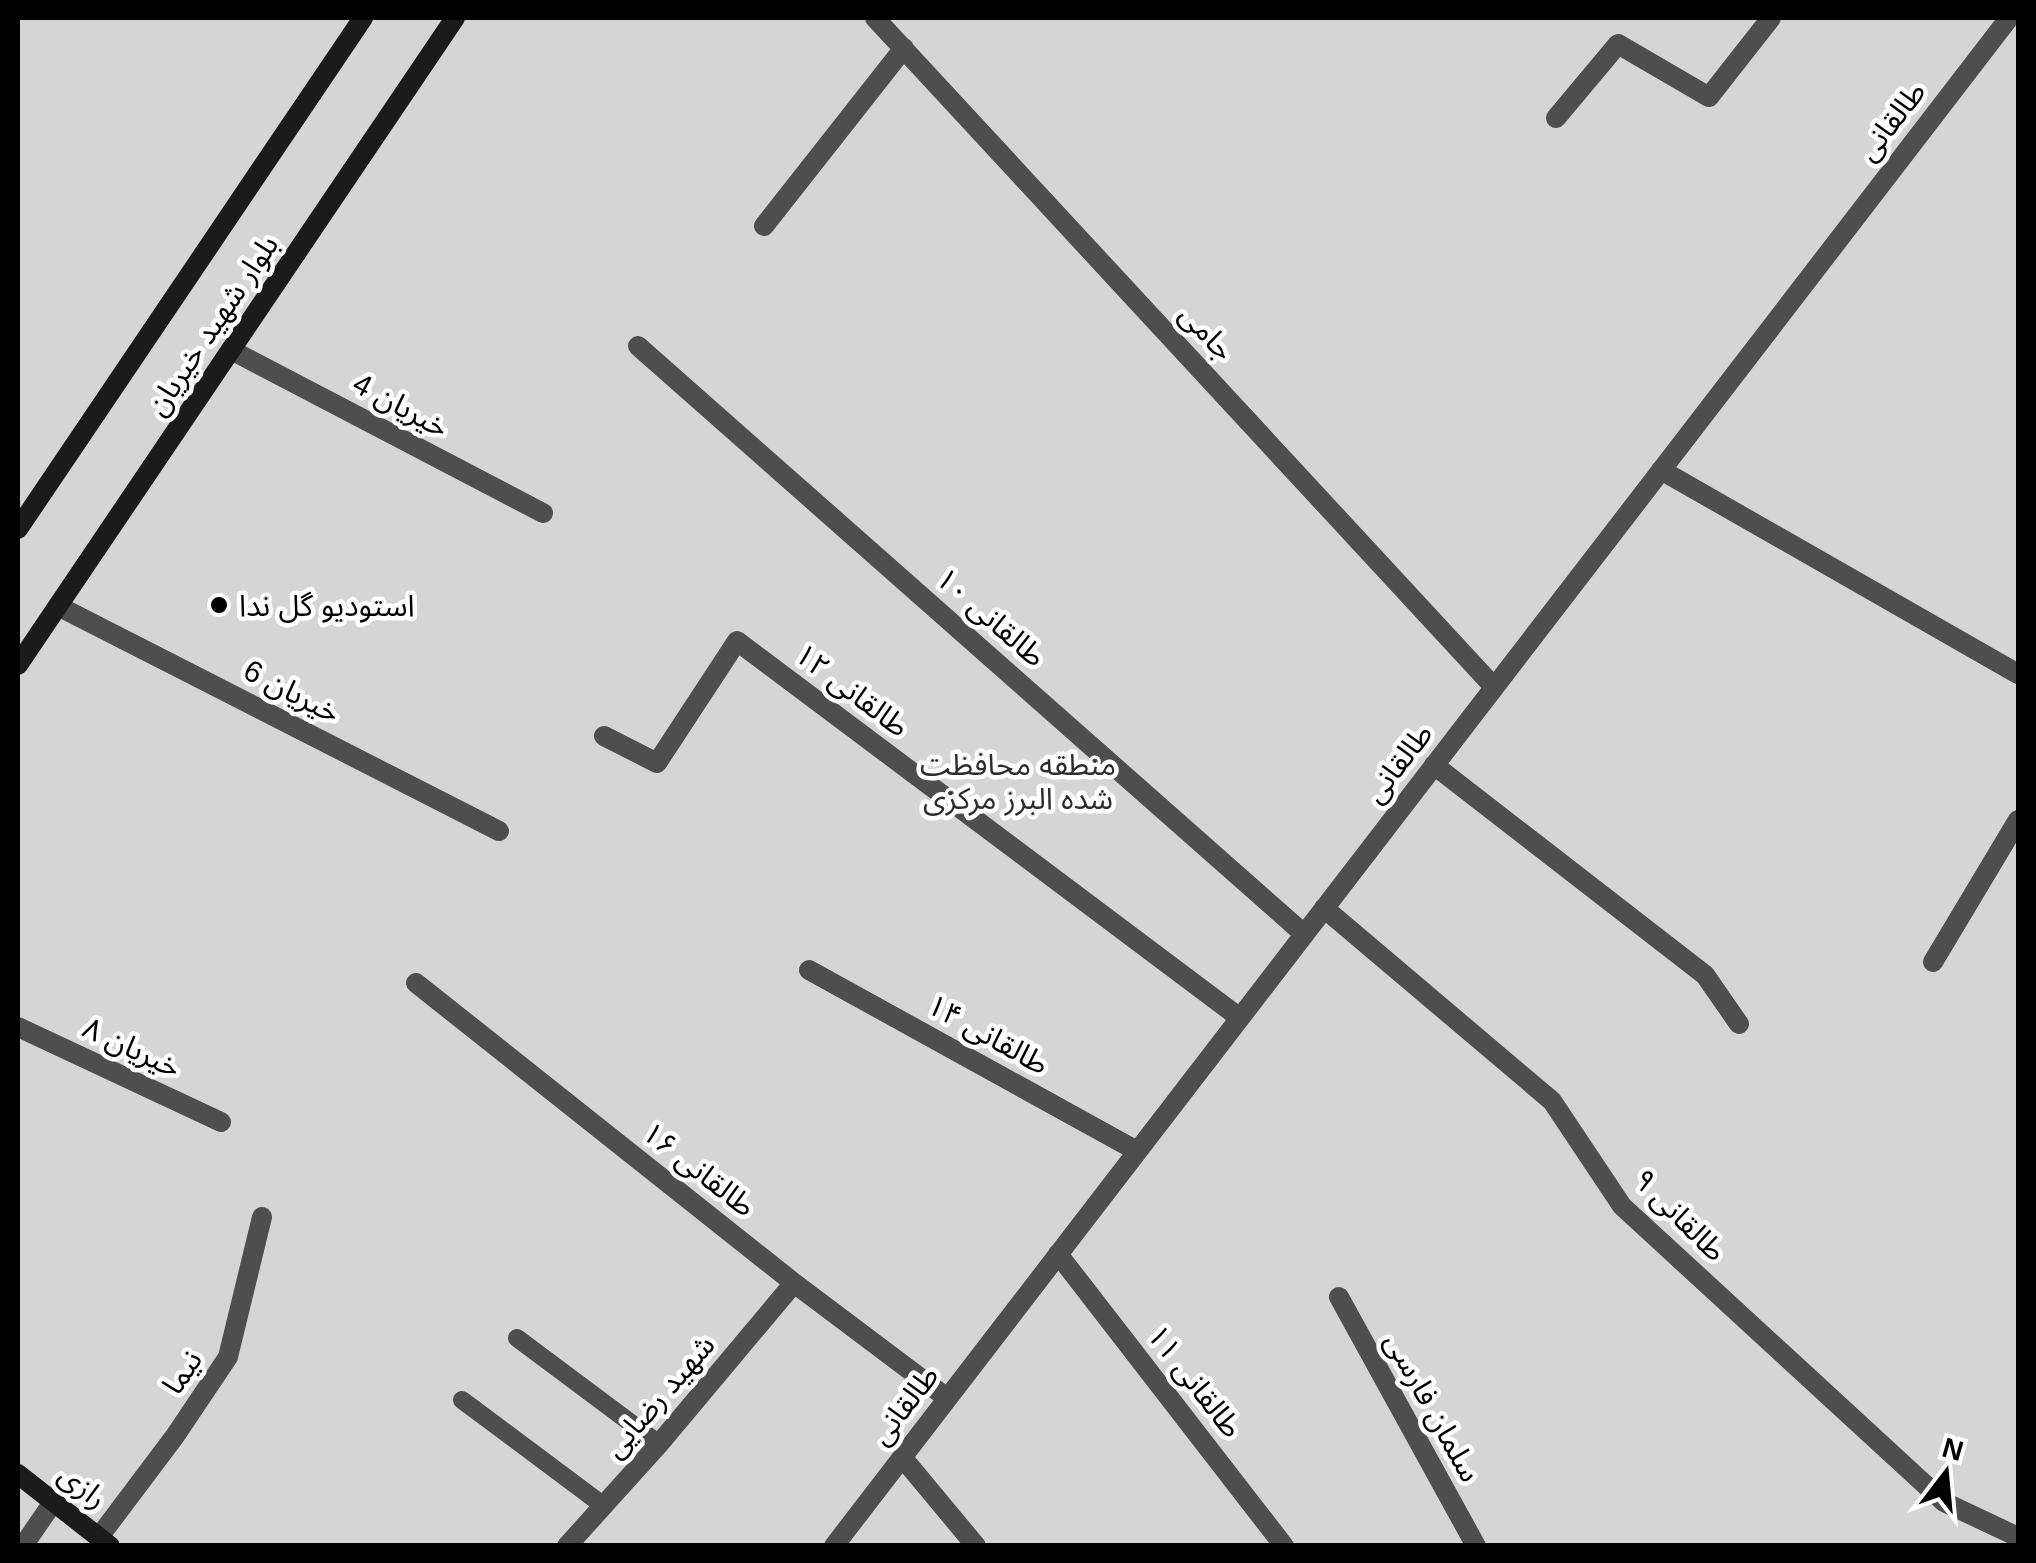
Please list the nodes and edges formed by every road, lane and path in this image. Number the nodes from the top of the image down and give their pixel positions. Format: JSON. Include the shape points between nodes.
{"nodes":[{"id":1,"x":363,"y":18,"type":"edge"},
{"id":2,"x":455,"y":18,"type":"edge"},
{"id":3,"x":875,"y":18,"type":"edge"},
{"id":4,"x":1771,"y":18,"type":"edge"},
{"id":5,"x":2009,"y":18,"type":"edge"},
{"id":6,"x":904,"y":48,"type":"junction"},
{"id":7,"x":1556,"y":118,"type":"dead end"},
{"id":8,"x":764,"y":226,"type":"dead end"},
{"id":9,"x":638,"y":346,"type":"dead end"},
{"id":10,"x":231,"y":350,"type":"junction"},
{"id":11,"x":1661,"y":470,"type":"junction"},
{"id":12,"x":543,"y":514,"type":"dead end"},
{"id":13,"x":18,"y":529,"type":"edge"},
{"id":14,"x":58,"y":606,"type":"junction"},
{"id":15,"x":18,"y":665,"type":"edge"},
{"id":16,"x":2018,"y":674,"type":"edge"},
{"id":17,"x":1494,"y":686,"type":"junction"},
{"id":18,"x":604,"y":736,"type":"dead end"},
{"id":19,"x":1434,"y":764,"type":"junction"},
{"id":20,"x":2018,"y":820,"type":"edge"},
{"id":21,"x":499,"y":830,"type":"dead end"},
{"id":22,"x":1324,"y":908,"type":"junction"},
{"id":23,"x":1304,"y":934,"type":"junction"},
{"id":24,"x":1933,"y":962,"type":"dead end"},
{"id":25,"x":810,"y":970,"type":"dead end"},
{"id":26,"x":416,"y":983,"type":"dead end"},
{"id":27,"x":1240,"y":1018,"type":"junction"},
{"id":28,"x":1739,"y":1024,"type":"dead end"},
{"id":29,"x":18,"y":1027,"type":"edge"},
{"id":30,"x":221,"y":1122,"type":"dead end"},
{"id":31,"x":1137,"y":1151,"type":"junction"},
{"id":32,"x":262,"y":1217,"type":"dead end"},
{"id":33,"x":1058,"y":1254,"type":"junction"},
{"id":34,"x":794,"y":1283,"type":"junction"},
{"id":35,"x":1339,"y":1297,"type":"dead end"},
{"id":36,"x":517,"y":1338,"type":"dead end"},
{"id":37,"x":948,"y":1398,"type":"junction"},
{"id":38,"x":462,"y":1400,"type":"dead end"},
{"id":39,"x":659,"y":1444,"type":"junction"},
{"id":40,"x":902,"y":1457,"type":"junction"},
{"id":41,"x":18,"y":1474,"type":"edge"},
{"id":42,"x":54,"y":1500,"type":"junction"},
{"id":43,"x":604,"y":1506,"type":"junction"},
{"id":44,"x":2018,"y":1538,"type":"edge"},
{"id":45,"x":105,"y":1541,"type":"edge"},
{"id":46,"x":24,"y":1546,"type":"edge"},
{"id":47,"x":567,"y":1546,"type":"edge"},
{"id":48,"x":834,"y":1546,"type":"edge"},
{"id":49,"x":976,"y":1546,"type":"edge"},
{"id":50,"x":1284,"y":1546,"type":"edge"},
{"id":51,"x":1476,"y":1546,"type":"edge"}],
"edges":[{"from":1,"to":13,"type":"main road","name":"بلوار شهید خیریان"},
{"from":2,"to":10,"type":"main road","name":"بلوار شهید خیریان"},
{"from":3,"to":6,"type":"street","name":"جامی"},
{"from":4,"to":7,"type":"street","via":[[1709,97],[1618,44]]},
{"from":5,"to":11,"type":"street","name":"طالقانی"},
{"from":6,"to":8,"type":"street"},
{"from":6,"to":17,"type":"street","name":"جامی"},
{"from":9,"to":23,"type":"street","name":"طالقانی ۱۰"},
{"from":10,"to":12,"type":"street","name":"خیریان 4"},
{"from":10,"to":14,"type":"main road","name":"بلوار شهید خیریان"},
{"from":11,"to":16,"type":"street"},
{"from":11,"to":17,"type":"street","name":"طالقانی"},
{"from":14,"to":15,"type":"main road","name":"بلوار شهید خیریان"},
{"from":14,"to":21,"type":"street","name":"خیریان 6"},
{"from":17,"to":19,"type":"street","name":"طالقانی"},
{"from":18,"to":27,"type":"street","name":"طالقانی ۱۲","via":[[657,763],[737,641]]},
{"from":19,"to":22,"type":"street","name":"طالقانی"},
{"from":19,"to":28,"type":"street","via":[[1706,975]]},
{"from":20,"to":24,"type":"street"},
{"from":22,"to":23,"type":"street","name":"طالقانی"},
{"from":22,"to":44,"type":"street","name":"طالقانی ۹","via":[[1552,1101],[1622,1206],[1944,1502]]},
{"from":23,"to":27,"type":"street","name":"طالقانی"},
{"from":25,"to":31,"type":"street","name":"طالقانی ۱۴"},
{"from":26,"to":34,"type":"street","name":"طالقانی ۱۶"},
{"from":27,"to":31,"type":"street","name":"طالقانی"},
{"from":29,"to":30,"type":"street","name":"خیریان ۸"},
{"from":31,"to":33,"type":"street","name":"طالقانی"},
{"from":32,"to":45,"type":"street","name":"نیما","via":[[228,1356]]},
{"from":33,"to":37,"type":"street","name":"طالقانی"},
{"from":33,"to":50,"type":"street","name":"طالقانی ۱۱"},
{"from":34,"to":37,"type":"street","name":"طالقانی ۱۶"},
{"from":34,"to":39,"type":"street","name":"شهید رضایی"},
{"from":35,"to":51,"type":"street","name":"سلمان فارسی"},
{"from":36,"to":39,"type":"lane"},
{"from":37,"to":40,"type":"street","name":"طالقانی"},
{"from":38,"to":43,"type":"lane"},
{"from":39,"to":43,"type":"street","name":"شهید رضایی"},
{"from":40,"to":48,"type":"street","name":"طالقانی"},
{"from":40,"to":49,"type":"street"},
{"from":41,"to":42,"type":"main road","name":"رازی"},
{"from":42,"to":45,"type":"main road","name":"رازی"},
{"from":42,"to":46,"type":"street"},
{"from":43,"to":47,"type":"street","name":"شهید رضایی"}]}
